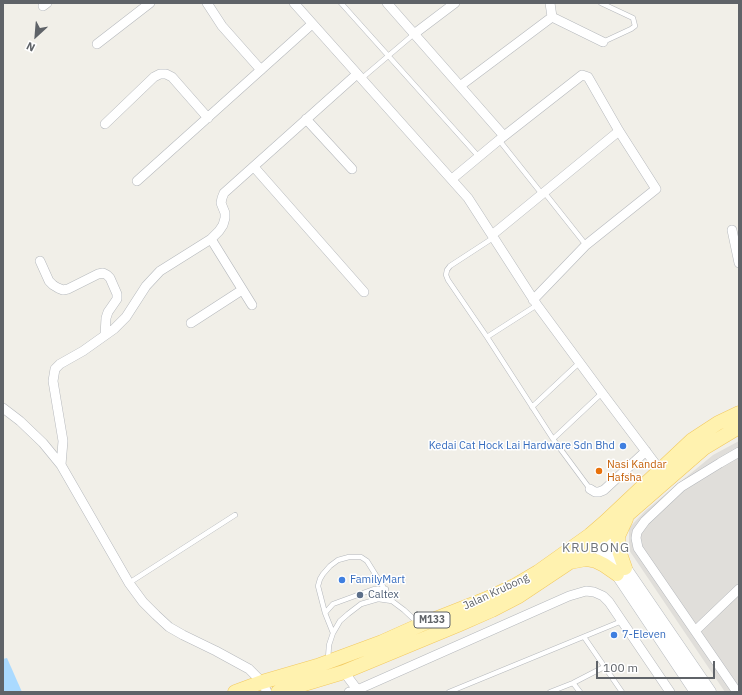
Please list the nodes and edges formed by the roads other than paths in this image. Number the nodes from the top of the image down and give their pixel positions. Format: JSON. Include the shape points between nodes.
{"nodes":[{"id":1,"x":150,"y":3,"type":"edge"},
{"id":2,"x":207,"y":3,"type":"edge"},
{"id":3,"x":294,"y":3,"type":"edge"},
{"id":4,"x":341,"y":3,"type":"edge"},
{"id":5,"x":387,"y":3,"type":"edge"},
{"id":6,"x":455,"y":3,"type":"edge"},
{"id":7,"x":550,"y":3,"type":"edge"},
{"id":8,"x":600,"y":3,"type":"edge"},
{"id":9,"x":552,"y":17,"type":"junction"},
{"id":10,"x":312,"y":24,"type":"junction"},
{"id":11,"x":414,"y":34,"type":"junction"},
{"id":12,"x":603,"y":42,"type":"joint"},
{"id":13,"x":97,"y":44,"type":"dead end"},
{"id":14,"x":388,"y":56,"type":"junction"},
{"id":15,"x":261,"y":70,"type":"junction"},
{"id":16,"x":359,"y":76,"type":"junction"},
{"id":17,"x":460,"y":86,"type":"junction"},
{"id":18,"x":208,"y":118,"type":"junction"},
{"id":19,"x":306,"y":119,"type":"junction"},
{"id":20,"x":105,"y":124,"type":"dead end"},
{"id":21,"x":619,"y":131,"type":"junction"},
{"id":22,"x":502,"y":138,"type":"junction"},
{"id":23,"x":479,"y":157,"type":"junction"},
{"id":24,"x":254,"y":166,"type":"junction"},
{"id":25,"x":352,"y":170,"type":"dead end"},
{"id":26,"x":452,"y":179,"type":"junction"},
{"id":27,"x":137,"y":181,"type":"dead end"},
{"id":28,"x":543,"y":193,"type":"junction"},
{"id":29,"x":732,"y":230,"type":"dead end"},
{"id":30,"x":492,"y":237,"type":"junction"},
{"id":31,"x":211,"y":239,"type":"junction"},
{"id":32,"x":586,"y":245,"type":"junction"},
{"id":33,"x":40,"y":261,"type":"dead end"},
{"id":34,"x":739,"y":262,"type":"edge"},
{"id":35,"x":242,"y":290,"type":"junction"},
{"id":36,"x":364,"y":292,"type":"dead end"},
{"id":37,"x":535,"y":303,"type":"junction"},
{"id":38,"x":252,"y":305,"type":"dead end"},
{"id":39,"x":191,"y":323,"type":"dead end"},
{"id":40,"x":105,"y":335,"type":"junction"},
{"id":41,"x":487,"y":337,"type":"junction"},
{"id":42,"x":579,"y":363,"type":"junction"},
{"id":43,"x":602,"y":393,"type":"junction"},
{"id":44,"x":532,"y":406,"type":"junction"},
{"id":45,"x":3,"y":408,"type":"edge"},
{"id":46,"x":739,"y":413,"type":"edge"},
{"id":47,"x":739,"y":427,"type":"edge"},
{"id":48,"x":553,"y":439,"type":"junction"},
{"id":49,"x":646,"y":451,"type":"junction"},
{"id":50,"x":739,"y":452,"type":"edge"},
{"id":51,"x":61,"y":465,"type":"junction"},
{"id":52,"x":664,"y":475,"type":"junction"},
{"id":53,"x":590,"y":489,"type":"joint"},
{"id":54,"x":629,"y":513,"type":"junction"},
{"id":55,"x":235,"y":516,"type":"dead end"},
{"id":56,"x":596,"y":536,"type":"junction"},
{"id":57,"x":570,"y":562,"type":"junction"},
{"id":58,"x":621,"y":571,"type":"junction"},
{"id":59,"x":129,"y":583,"type":"junction"},
{"id":60,"x":386,"y":589,"type":"junction"},
{"id":61,"x":739,"y":589,"type":"edge"},
{"id":62,"x":392,"y":601,"type":"junction"},
{"id":63,"x":325,"y":613,"type":"junction"},
{"id":64,"x":622,"y":621,"type":"junction"},
{"id":65,"x":420,"y":625,"type":"junction"},
{"id":66,"x":695,"y":631,"type":"junction"},
{"id":67,"x":333,"y":633,"type":"junction"},
{"id":68,"x":584,"y":637,"type":"junction"},
{"id":69,"x":327,"y":663,"type":"junction"},
{"id":70,"x":604,"y":667,"type":"junction"},
{"id":71,"x":344,"y":672,"type":"junction"},
{"id":72,"x":573,"y":682,"type":"junction"},
{"id":73,"x":264,"y":687,"type":"edge"},
{"id":74,"x":355,"y":691,"type":"edge"},
{"id":75,"x":235,"y":692,"type":"edge"},
{"id":76,"x":278,"y":692,"type":"edge"},
{"id":77,"x":449,"y":692,"type":"edge"},
{"id":78,"x":550,"y":692,"type":"edge"},
{"id":79,"x":580,"y":692,"type":"edge"},
{"id":80,"x":622,"y":692,"type":"edge"},
{"id":81,"x":670,"y":692,"type":"edge"},
{"id":82,"x":696,"y":692,"type":"edge"},
{"id":83,"x":710,"y":692,"type":"edge"},
{"id":84,"x":737,"y":692,"type":"edge"}],
"edges":[{"from":1,"to":13,"type":"street"},
{"from":2,"to":15,"type":"street","via":[[222,26]]},
{"from":3,"to":10,"type":"street"},
{"from":4,"to":14,"type":"lane"},
{"from":5,"to":11,"type":"street"},
{"from":6,"to":11,"type":"street"},
{"from":7,"to":9,"type":"street"},
{"from":8,"to":12,"type":"lane","via":[[633,18],[634,26],[631,30]]},
{"from":9,"to":12,"type":"street"},
{"from":9,"to":17,"type":"street"},
{"from":10,"to":15,"type":"street"},
{"from":10,"to":16,"type":"street"},
{"from":11,"to":14,"type":"lane"},
{"from":11,"to":17,"type":"street"},
{"from":14,"to":16,"type":"lane"},
{"from":14,"to":23,"type":"lane"},
{"from":15,"to":18,"type":"street"},
{"from":16,"to":19,"type":"street"},
{"from":16,"to":26,"type":"street"},
{"from":17,"to":22,"type":"street"},
{"from":18,"to":20,"type":"street","via":[[172,77],[160,74]]},
{"from":18,"to":27,"type":"street"},
{"from":19,"to":24,"type":"street"},
{"from":19,"to":25,"type":"street"},
{"from":21,"to":22,"type":"street","via":[[588,77],[582,75]]},
{"from":21,"to":28,"type":"street"},
{"from":21,"to":32,"type":"street","via":[[656,189]]},
{"from":22,"to":23,"type":"street"},
{"from":22,"to":28,"type":"lane"},
{"from":23,"to":26,"type":"street"},
{"from":24,"to":31,"type":"street","via":[[224,193],[221,203],[225,218],[219,231]]},
{"from":24,"to":36,"type":"street"},
{"from":26,"to":30,"type":"street","via":[[468,198]]},
{"from":28,"to":30,"type":"street"},
{"from":28,"to":32,"type":"lane"},
{"from":29,"to":34,"type":"street"},
{"from":30,"to":37,"type":"street"},
{"from":30,"to":41,"type":"lane","via":[[450,266],[446,275]]},
{"from":31,"to":35,"type":"street"},
{"from":31,"to":40,"type":"street","via":[[160,271],[146,286],[126,316]]},
{"from":32,"to":37,"type":"street"},
{"from":33,"to":40,"type":"street","via":[[49,281],[63,290],[98,274],[102,273],[110,278],[118,294],[108,312]]},
{"from":35,"to":38,"type":"street"},
{"from":35,"to":39,"type":"street"},
{"from":37,"to":41,"type":"lane"},
{"from":37,"to":42,"type":"street"},
{"from":40,"to":51,"type":"street","via":[[60,364],[55,370],[53,381],[63,441]]},
{"from":41,"to":44,"type":"lane"},
{"from":42,"to":43,"type":"street"},
{"from":42,"to":44,"type":"lane"},
{"from":43,"to":48,"type":"lane"},
{"from":43,"to":49,"type":"street"},
{"from":44,"to":48,"type":"lane"},
{"from":45,"to":51,"type":"street","via":[[43,443]]},
{"from":46,"to":52,"type":"main road","name":"Jalan Krubong","number":"M133","via":[[692,440]]},
{"from":47,"to":52,"type":"main road","name":"Jalan Krubong","number":"M133"},
{"from":48,"to":53,"type":"lane"},
{"from":49,"to":52,"type":"street"},
{"from":49,"to":53,"type":"street","via":[[604,490],[595,492]]},
{"from":50,"to":66,"type":"street","via":[[681,487],[637,532],[638,548]]},
{"from":51,"to":59,"type":"street"},
{"from":52,"to":54,"type":"main road","name":"Jalan Krubong","number":"M133"},
{"from":52,"to":56,"type":"main road","name":"Jalan Krubong","number":"M133"},
{"from":54,"to":56,"type":"main road","name":"Jalan Krubong","number":"M133"},
{"from":54,"to":58,"type":"main road","via":[[618,536]]},
{"from":55,"to":59,"type":"lane"},
{"from":56,"to":57,"type":"main road","name":"Jalan Krubong","number":"M133"},
{"from":56,"to":58,"type":"street"},
{"from":56,"to":65,"type":"main road","name":"Jalan Krubong","number":"M133","via":[[516,585]]},
{"from":57,"to":58,"type":"main road","via":[[586,559]]},
{"from":57,"to":71,"type":"main road","name":"Jalan Krubong","number":"M133","via":[[519,596],[492,610]]},
{"from":58,"to":82,"type":"street"},
{"from":58,"to":83,"type":"street"},
{"from":59,"to":73,"type":"street","via":[[143,602],[170,627],[249,669]]},
{"from":60,"to":62,"type":"lane"},
{"from":60,"to":63,"type":"lane","via":[[374,589],[333,604]]},
{"from":60,"to":63,"type":"lane","via":[[367,561],[361,557],[338,560],[323,574],[318,586]]},
{"from":61,"to":66,"type":"street"},
{"from":62,"to":65,"type":"lane"},
{"from":62,"to":67,"type":"lane","via":[[378,599],[361,604],[340,621]]},
{"from":63,"to":67,"type":"lane"},
{"from":64,"to":68,"type":"lane"},
{"from":64,"to":74,"type":"street","via":[[603,596],[586,591],[577,593]]},
{"from":64,"to":81,"type":"street"},
{"from":65,"to":69,"type":"main road","name":"Jalan Krubong","number":"M133"},
{"from":66,"to":84,"type":"street"},
{"from":67,"to":69,"type":"lane"},
{"from":68,"to":70,"type":"lane"},
{"from":68,"to":77,"type":"lane"},
{"from":69,"to":73,"type":"main road","name":"Jalan Krubong","number":"M133"},
{"from":70,"to":72,"type":"lane"},
{"from":70,"to":80,"type":"lane"},
{"from":71,"to":74,"type":"street"},
{"from":71,"to":76,"type":"main road","name":"Jalan Krubong","number":"M133"},
{"from":72,"to":78,"type":"lane"},
{"from":72,"to":79,"type":"lane"},
{"from":73,"to":75,"type":"main road","name":"Jalan Krubong","number":"M133"}]}
